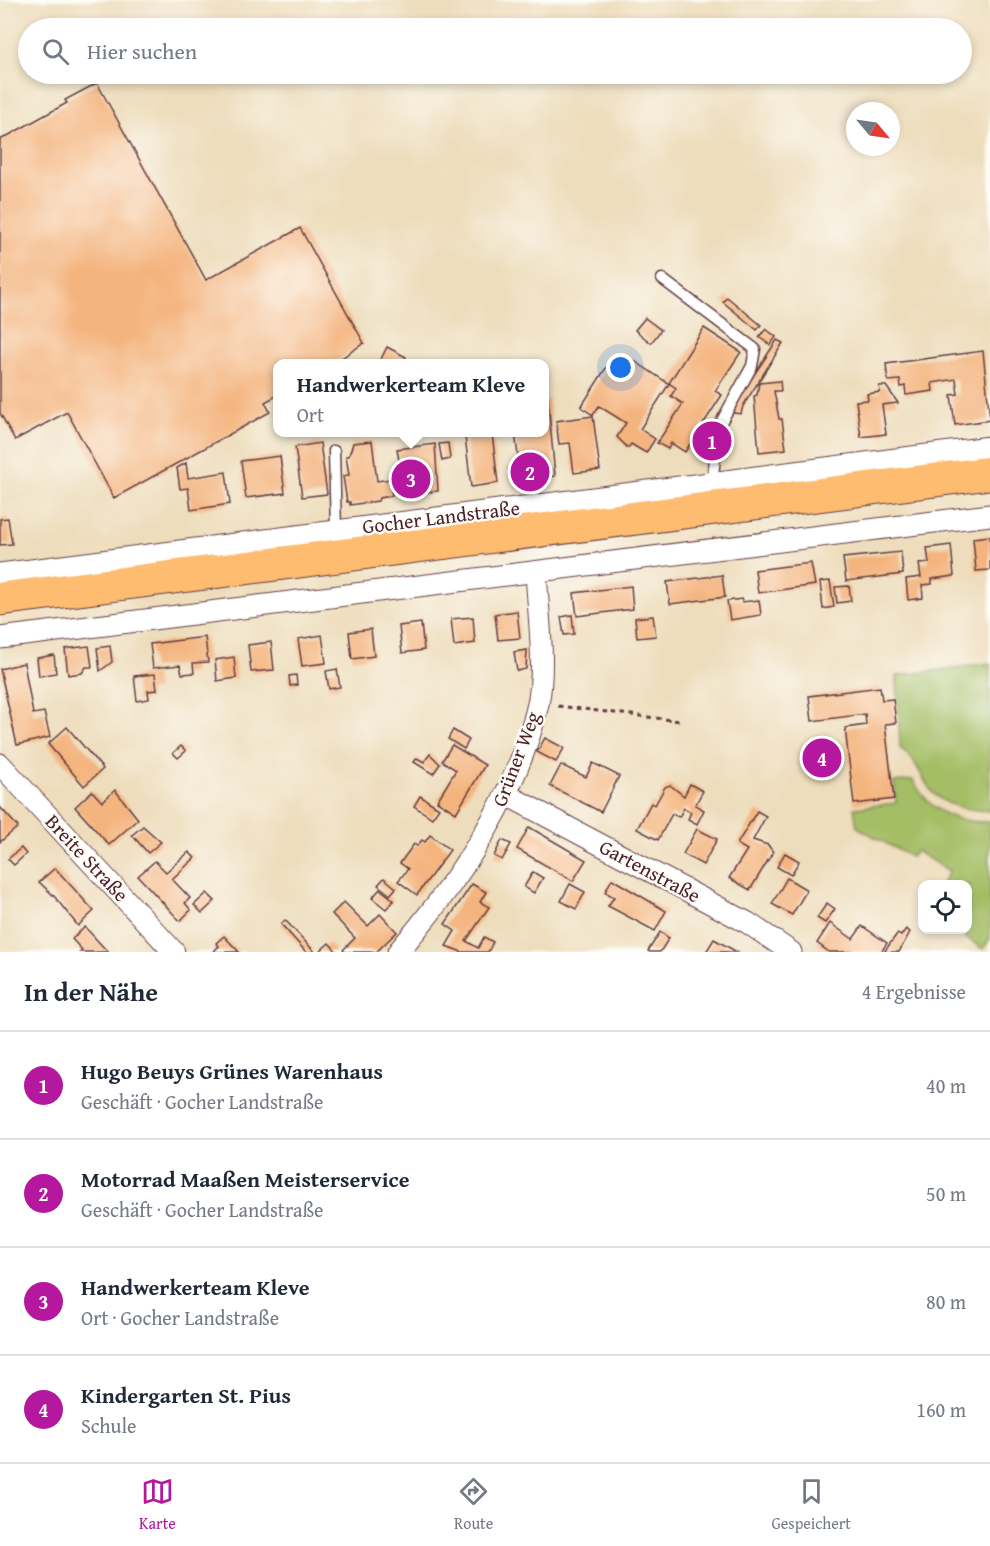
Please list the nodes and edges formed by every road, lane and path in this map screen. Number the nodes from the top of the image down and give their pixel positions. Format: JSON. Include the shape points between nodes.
{"nodes":[{"id":1,"x":662,"y":279,"type":"dead end"},
{"id":2,"x":990,"y":447,"type":"edge"},
{"id":3,"x":334,"y":451,"type":"dead end"},
{"id":4,"x":990,"y":473,"type":"edge"},
{"id":5,"x":712,"y":483,"type":"junction"},
{"id":6,"x":990,"y":514,"type":"edge"},
{"id":7,"x":336,"y":531,"type":"junction"},
{"id":8,"x":536,"y":572,"type":"junction"},
{"id":9,"x":0,"y":573,"type":"edge"},
{"id":10,"x":0,"y":599,"type":"edge"},
{"id":11,"x":0,"y":638,"type":"edge"},
{"id":12,"x":538,"y":703,"type":"junction"},
{"id":13,"x":680,"y":721,"type":"dead end"},
{"id":14,"x":0,"y":764,"type":"edge"},
{"id":15,"x":507,"y":795,"type":"junction"},
{"id":16,"x":174,"y":952,"type":"edge"},
{"id":17,"x":398,"y":952,"type":"edge"},
{"id":18,"x":791,"y":952,"type":"edge"}],
"edges":[{"from":1,"to":5,"type":"lane","via":[[755,349],[752,366],[719,426]]},
{"from":2,"to":5,"type":"street","name":"Gocher Landstraße"},
{"from":3,"to":7,"type":"lane"},
{"from":4,"to":10,"type":"main road","name":"Gocher Landstraße"},
{"from":5,"to":7,"type":"street","name":"Gocher Landstraße"},
{"from":6,"to":8,"type":"street"},
{"from":7,"to":9,"type":"street","name":"Gocher Landstraße"},
{"from":8,"to":11,"type":"street"},
{"from":8,"to":12,"type":"street","name":"Grüner Weg"},
{"from":12,"to":13,"type":"path"},
{"from":12,"to":15,"type":"street","name":"Grüner Weg"},
{"from":14,"to":16,"type":"street","name":"Breite Straße"},
{"from":15,"to":17,"type":"street","name":"Grüner Weg","via":[[438,905]]},
{"from":15,"to":18,"type":"street","name":"Gartenstraße","via":[[748,923]]}]}
